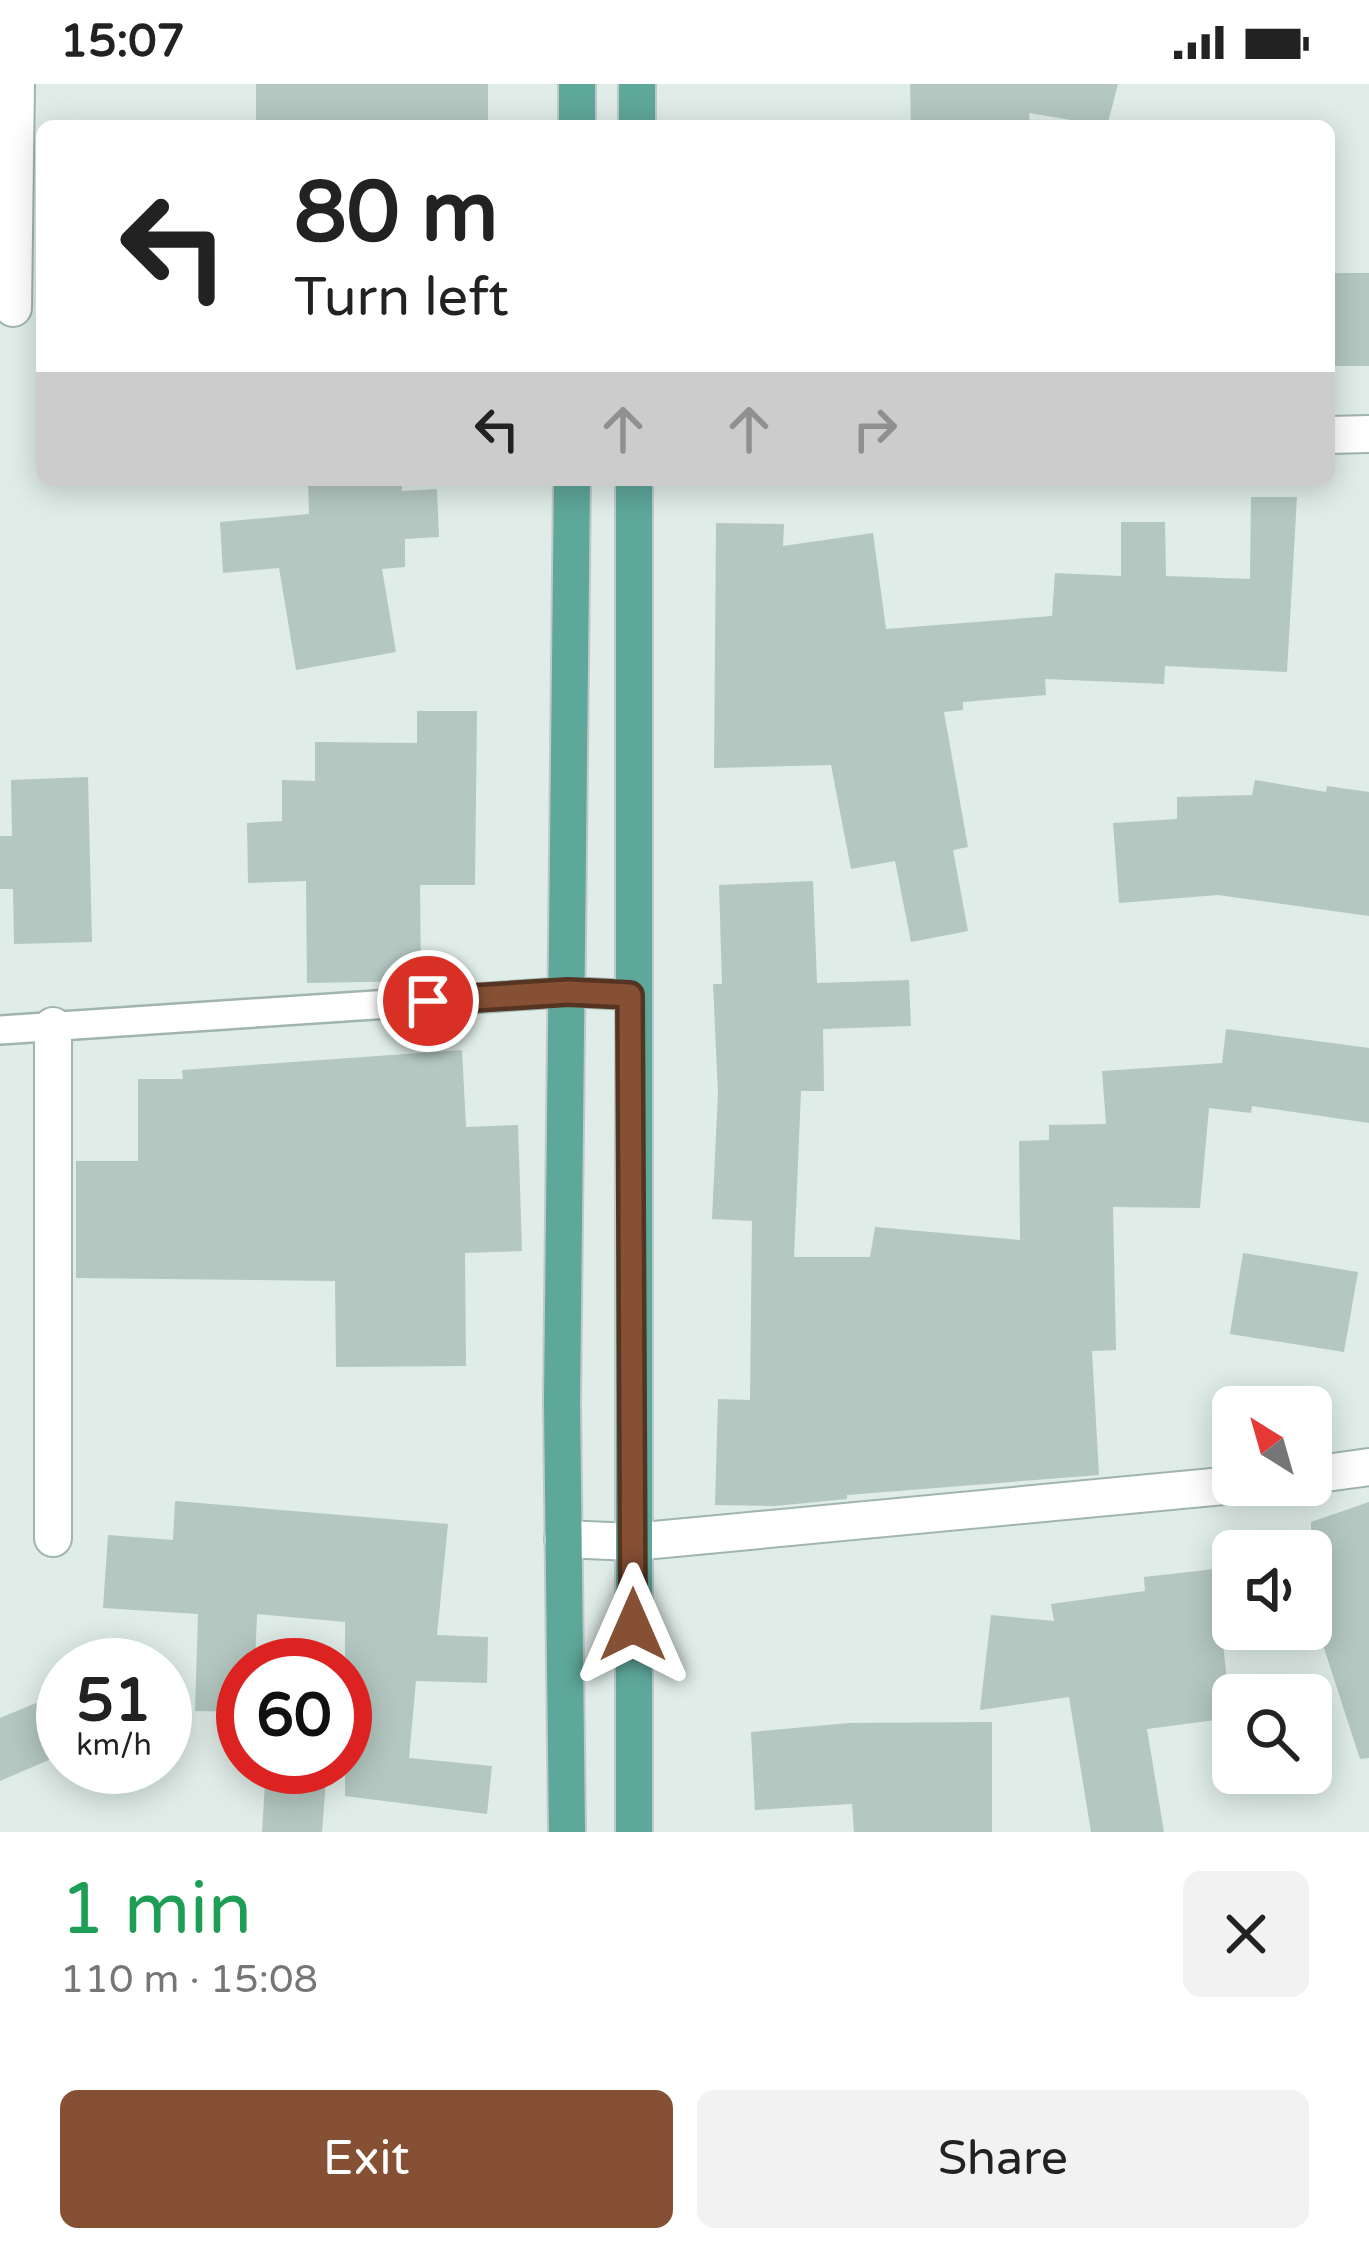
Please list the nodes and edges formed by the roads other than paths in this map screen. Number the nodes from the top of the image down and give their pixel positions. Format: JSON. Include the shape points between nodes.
{"nodes":[{"id":1,"x":16,"y":84,"type":"edge"},
{"id":2,"x":577,"y":84,"type":"edge"},
{"id":3,"x":637,"y":84,"type":"edge"},
{"id":4,"x":577,"y":120,"type":"edge"},
{"id":5,"x":637,"y":120,"type":"edge"},
{"id":6,"x":14,"y":308,"type":"dead end"},
{"id":7,"x":1335,"y":434,"type":"edge"},
{"id":8,"x":1369,"y":434,"type":"edge"},
{"id":9,"x":572,"y":486,"type":"edge"},
{"id":10,"x":634,"y":486,"type":"edge"},
{"id":11,"x":568,"y":992,"type":"junction"},
{"id":12,"x":630,"y":995,"type":"junction"},
{"id":13,"x":53,"y":1026,"type":"junction"},
{"id":14,"x":0,"y":1030,"type":"edge"},
{"id":15,"x":1369,"y":1467,"type":"edge"},
{"id":16,"x":1332,"y":1472,"type":"edge"},
{"id":17,"x":1212,"y":1487,"type":"edge"},
{"id":18,"x":53,"y":1538,"type":"dead end"},
{"id":19,"x":563,"y":1538,"type":"junction"},
{"id":20,"x":633,"y":1542,"type":"junction"},
{"id":21,"x":567,"y":1832,"type":"edge"},
{"id":22,"x":634,"y":1832,"type":"edge"}],
"edges":[{"from":1,"to":6,"type":"street"},
{"from":2,"to":4,"type":"main road"},
{"from":3,"to":5,"type":"main road"},
{"from":7,"to":8,"type":"street"},
{"from":9,"to":11,"type":"main road"},
{"from":10,"to":12,"type":"main road"},
{"from":11,"to":12,"type":"lane"},
{"from":11,"to":13,"type":"lane"},
{"from":11,"to":19,"type":"main road"},
{"from":12,"to":20,"type":"main road"},
{"from":13,"to":14,"type":"lane"},
{"from":13,"to":18,"type":"street"},
{"from":15,"to":16,"type":"street"},
{"from":17,"to":20,"type":"street"},
{"from":19,"to":20,"type":"street"},
{"from":19,"to":21,"type":"main road"},
{"from":20,"to":22,"type":"main road"}]}
